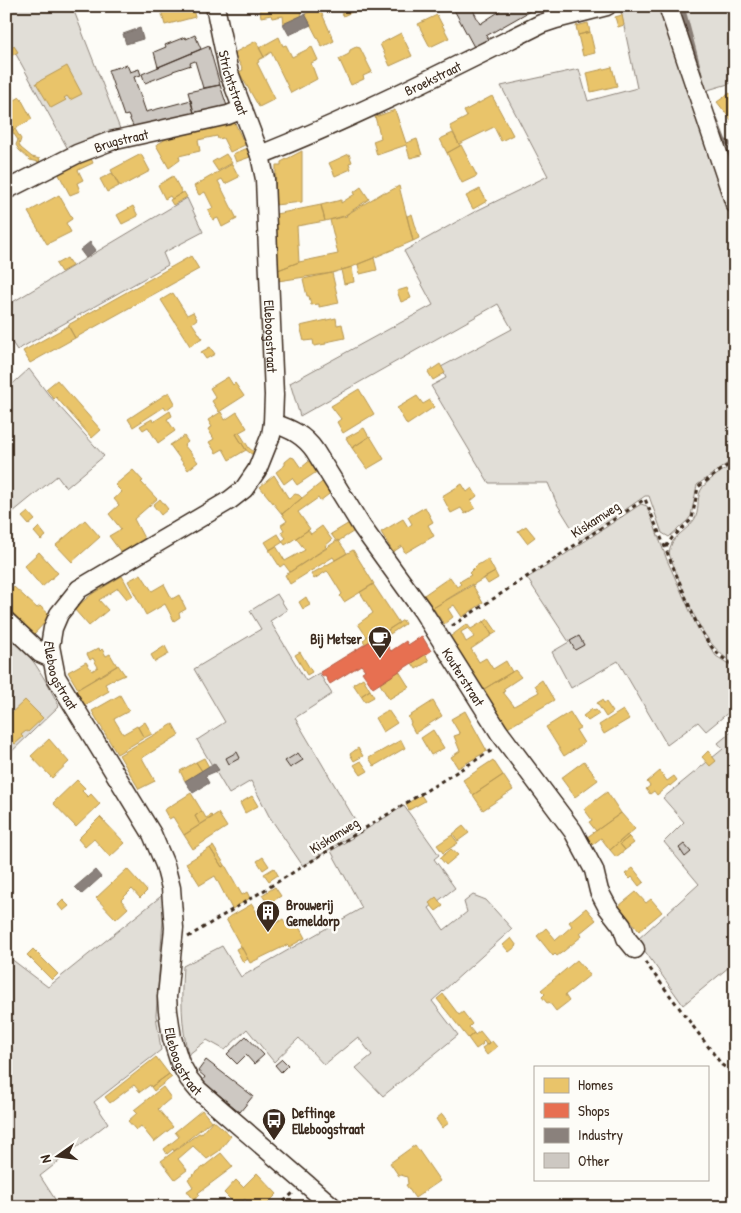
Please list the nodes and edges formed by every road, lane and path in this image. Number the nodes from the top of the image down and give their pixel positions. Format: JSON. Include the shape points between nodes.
{"nodes":[{"id":1,"x":215,"y":6,"type":"edge"},
{"id":2,"x":607,"y":6,"type":"edge"},
{"id":3,"x":668,"y":6,"type":"edge"},
{"id":4,"x":243,"y":110,"type":"junction"},
{"id":5,"x":260,"y":155,"type":"junction"},
{"id":6,"x":6,"y":190,"type":"edge"},
{"id":7,"x":735,"y":204,"type":"edge"},
{"id":8,"x":272,"y":422,"type":"junction"},
{"id":9,"x":735,"y":460,"type":"edge"},
{"id":10,"x":666,"y":548,"type":"junction"},
{"id":11,"x":6,"y":621,"type":"edge"},
{"id":12,"x":437,"y":636,"type":"junction"},
{"id":13,"x":51,"y":658,"type":"junction"},
{"id":14,"x":735,"y":666,"type":"edge"},
{"id":15,"x":506,"y":742,"type":"junction"},
{"id":16,"x":172,"y":946,"type":"junction"},
{"id":17,"x":636,"y":949,"type":"joint"},
{"id":18,"x":735,"y":1074,"type":"edge"},
{"id":19,"x":334,"y":1207,"type":"edge"}],
"edges":[{"from":1,"to":4,"type":"street","name":"Strichtstraat","via":[[229,73]]},
{"from":2,"to":5,"type":"street","name":"Broekstraat","via":[[541,24],[357,114]]},
{"from":3,"to":7,"type":"street"},
{"from":4,"to":5,"type":"street","name":"Strichtstraat"},
{"from":4,"to":6,"type":"street","name":"Brugstraat","via":[[111,141],[77,154]]},
{"from":5,"to":8,"type":"street","name":"Elleboogstraat","via":[[265,179],[274,395]]},
{"from":8,"to":12,"type":"street","name":"Kouterstraat","via":[[308,440],[362,527]]},
{"from":8,"to":13,"type":"street","name":"Elleboogstraat","via":[[271,436],[262,460],[244,489],[204,516],[89,582],[75,594],[59,614],[50,646]]},
{"from":9,"to":10,"type":"path","via":[[698,487],[692,519]]},
{"from":10,"to":12,"type":"path","name":"Kiskamweg","via":[[645,499]]},
{"from":10,"to":14,"type":"path","via":[[668,559],[706,640],[718,656]]},
{"from":11,"to":13,"type":"street","via":[[40,653]]},
{"from":12,"to":15,"type":"street","name":"Kouterstraat"},
{"from":13,"to":16,"type":"street","name":"Elleboogstraat","via":[[56,677],[152,834],[171,888]]},
{"from":15,"to":16,"type":"path","name":"Kiskamweg"},
{"from":15,"to":17,"type":"street","name":"Kouterstraat","via":[[574,832],[594,870],[608,908]]},
{"from":16,"to":19,"type":"street","name":"Elleboogstraat","via":[[168,1011],[176,1054],[189,1079]]},
{"from":17,"to":18,"type":"path","via":[[722,1065]]}]}
